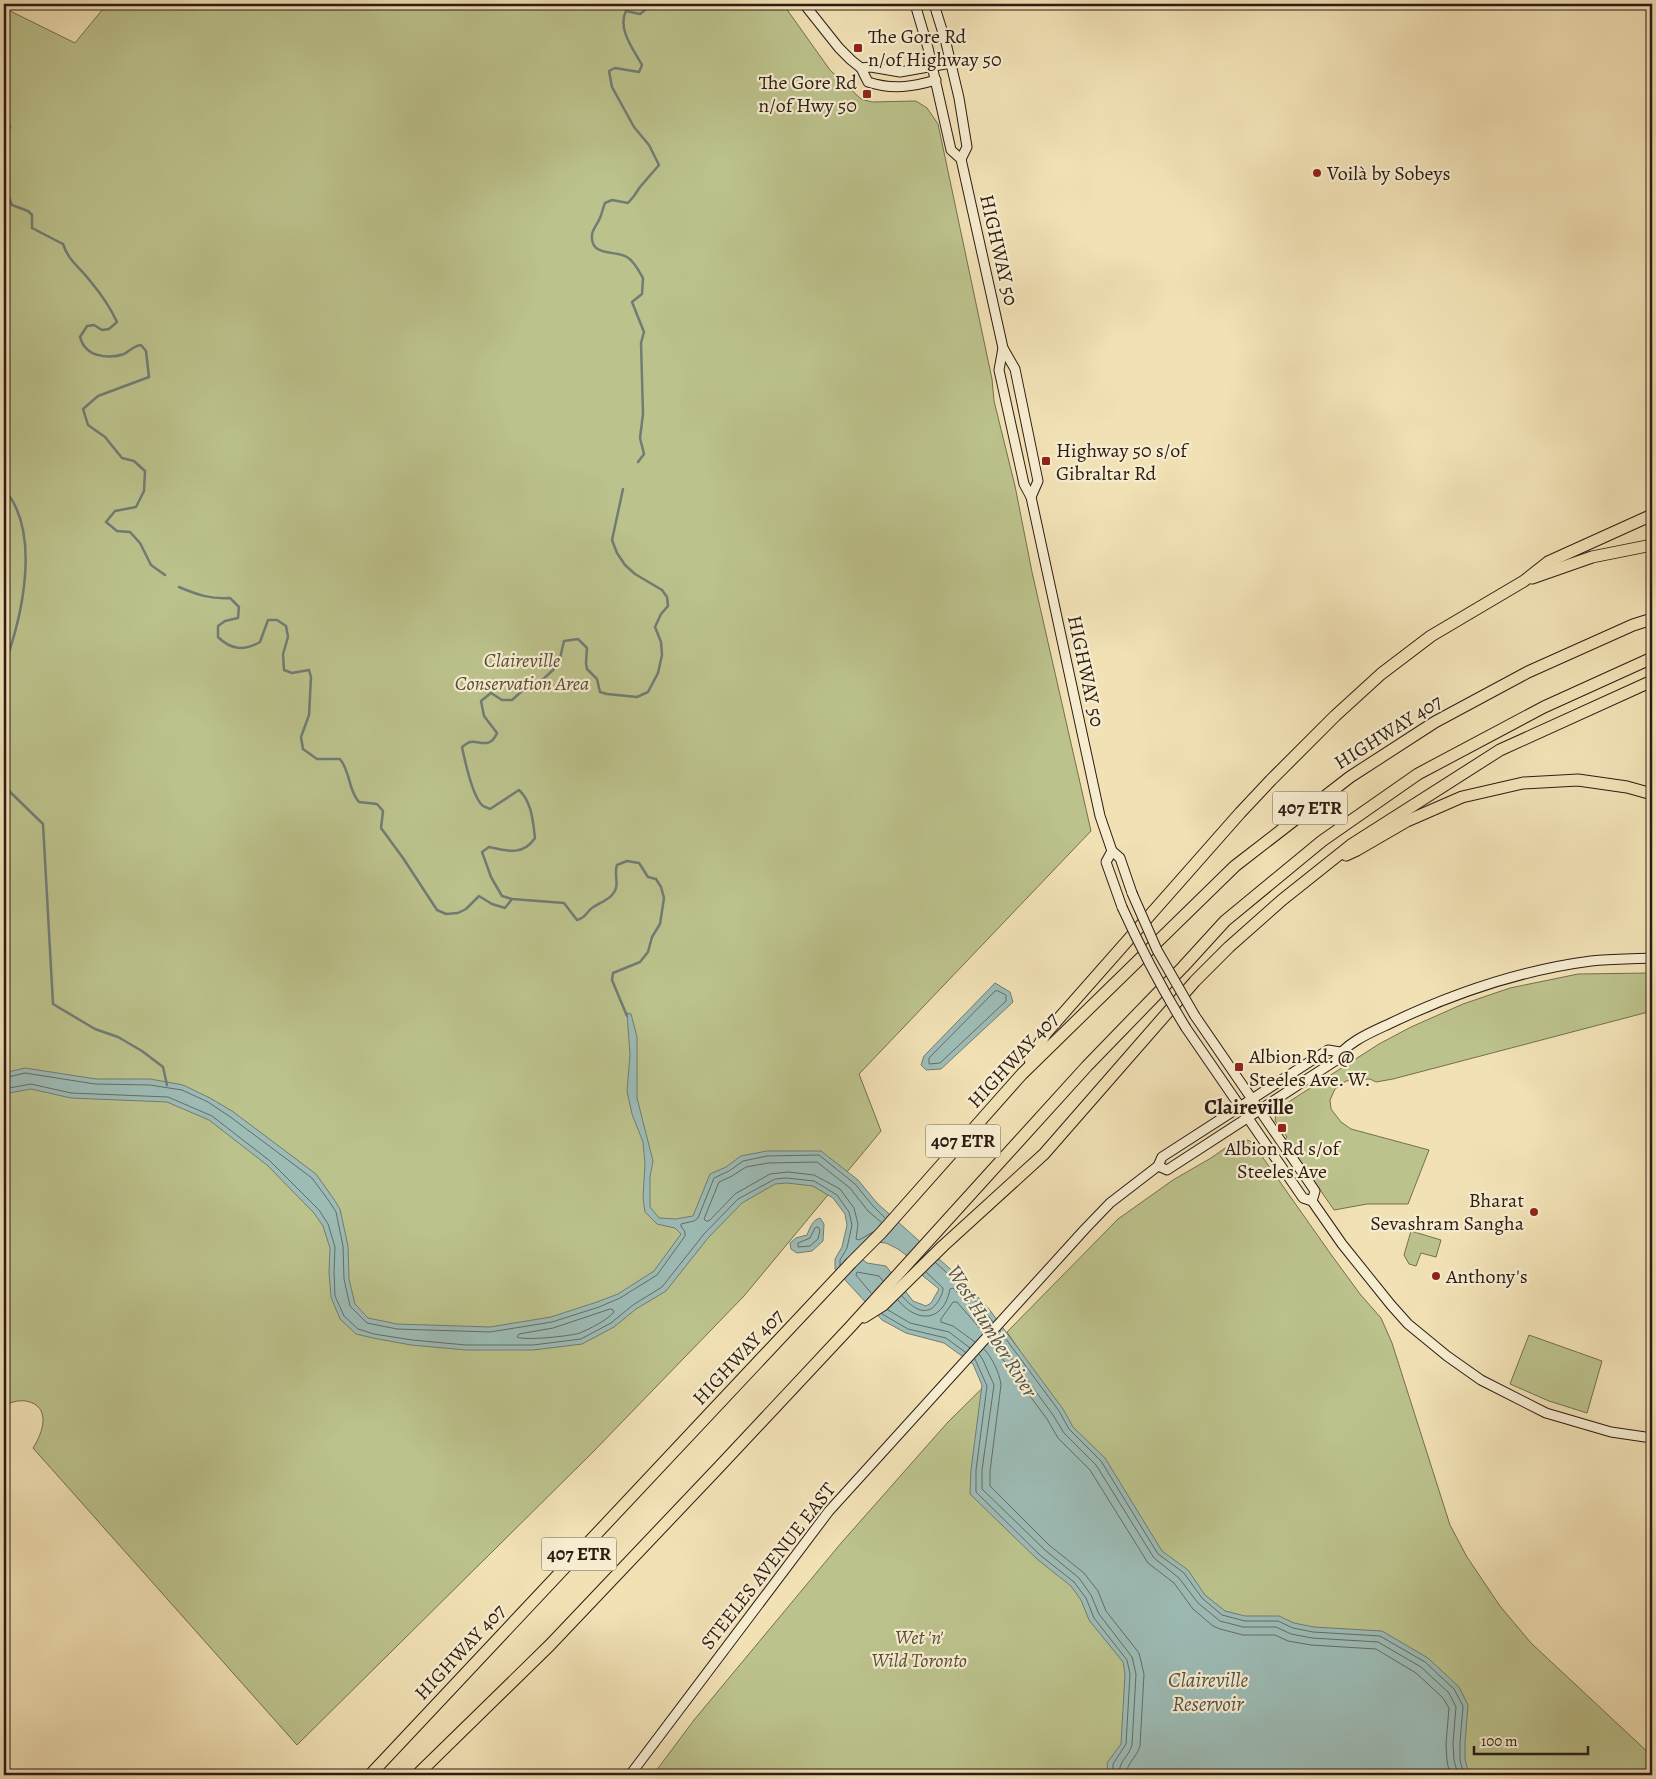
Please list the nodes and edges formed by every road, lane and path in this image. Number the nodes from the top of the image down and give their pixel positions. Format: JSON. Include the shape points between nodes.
{"nodes":[{"id":1,"x":804,"y":4,"type":"edge"},
{"id":2,"x":915,"y":4,"type":"edge"},
{"id":3,"x":934,"y":4,"type":"edge"},
{"id":4,"x":951,"y":63,"type":"junction"},
{"id":5,"x":932,"y":66,"type":"junction"},
{"id":6,"x":861,"y":68,"type":"junction"},
{"id":7,"x":936,"y":80,"type":"junction"},
{"id":8,"x":961,"y":159,"type":"junction"},
{"id":9,"x":1003,"y":348,"type":"junction"},
{"id":10,"x":1031,"y":497,"type":"junction"},
{"id":11,"x":1652,"y":515,"type":"edge"},
{"id":12,"x":1652,"y":545,"type":"edge"},
{"id":13,"x":1524,"y":581,"type":"junction"},
{"id":14,"x":1652,"y":619,"type":"edge"},
{"id":15,"x":1652,"y":658,"type":"edge"},
{"id":16,"x":1652,"y":681,"type":"edge"},
{"id":17,"x":1652,"y":794,"type":"edge"},
{"id":18,"x":1112,"y":851,"type":"junction"},
{"id":19,"x":1335,"y":859,"type":"junction"},
{"id":20,"x":1652,"y":958,"type":"edge"},
{"id":21,"x":1340,"y":1052,"type":"junction"},
{"id":22,"x":1022,"y":1074,"type":"junction"},
{"id":23,"x":1252,"y":1099,"type":"junction"},
{"id":24,"x":1240,"y":1107,"type":"junction"},
{"id":25,"x":1259,"y":1110,"type":"junction"},
{"id":26,"x":1247,"y":1118,"type":"junction"},
{"id":27,"x":1158,"y":1166,"type":"junction"},
{"id":28,"x":1312,"y":1201,"type":"junction"},
{"id":29,"x":852,"y":1325,"type":"junction"},
{"id":30,"x":1652,"y":1438,"type":"edge"},
{"id":31,"x":370,"y":1775,"type":"edge"},
{"id":32,"x":417,"y":1775,"type":"edge"},
{"id":33,"x":630,"y":1775,"type":"edge"}],
"edges":[{"from":1,"to":6,"type":"main road","via":[[839,48]]},
{"from":2,"to":5,"type":"main road","name":"HIGHWAY 50"},
{"from":3,"to":4,"type":"main road","name":"HIGHWAY 50"},
{"from":4,"to":5,"type":"main road"},
{"from":4,"to":8,"type":"main road","name":"HIGHWAY 50","via":[[967,147]]},
{"from":5,"to":6,"type":"main road","via":[[900,72]]},
{"from":5,"to":7,"type":"main road","name":"HIGHWAY 50"},
{"from":6,"to":7,"type":"main road","via":[[868,82],[885,86],[909,87]]},
{"from":7,"to":8,"type":"main road","name":"HIGHWAY 50","via":[[951,150]]},
{"from":8,"to":9,"type":"main road","name":"HIGHWAY 50"},
{"from":9,"to":10,"type":"main road","name":"HIGHWAY 50","via":[[999,370],[1024,484]]},
{"from":9,"to":10,"type":"main road","name":"HIGHWAY 50","via":[[1015,369],[1038,481]]},
{"from":10,"to":18,"type":"main road","name":"HIGHWAY 50","via":[[1098,807]]},
{"from":11,"to":13,"type":"highway","via":[[1548,562]]},
{"from":12,"to":13,"type":"highway","via":[[1592,557]]},
{"from":13,"to":22,"type":"highway","via":[[1431,636],[1381,674],[1329,723],[1271,780],[1046,1033]]},
{"from":14,"to":22,"type":"highway","name":"HIGHWAY 407","number":"407 ETR","via":[[1528,672],[1436,722],[1350,777],[1235,866]]},
{"from":15,"to":29,"type":"highway","number":"407 ETR","via":[[1544,707],[1418,774],[1322,841],[1225,921],[1087,1066]]},
{"from":16,"to":19,"type":"highway","via":[[1500,750],[1351,845]]},
{"from":17,"to":19,"type":"highway","via":[[1578,780],[1523,783],[1462,797],[1407,821]]},
{"from":18,"to":23,"type":"main road","name":"HIGHWAY 50","bridge":true,"via":[[1120,858],[1158,950],[1195,1016]]},
{"from":18,"to":24,"type":"main road","name":"HIGHWAY 50","bridge":true,"via":[[1106,862],[1145,957],[1186,1028]]},
{"from":19,"to":29,"type":"highway","via":[[1229,947],[1166,1012],[1044,1154],[883,1305]]},
{"from":20,"to":21,"type":"main road","via":[[1592,961],[1552,968],[1465,992],[1378,1029]]},
{"from":21,"to":23,"type":"main road","via":[[1328,1050]]},
{"from":21,"to":25,"type":"main road","via":[[1335,1061]]},
{"from":22,"to":31,"type":"highway","name":"HIGHWAY 407","number":"407 ETR","via":[[787,1333]]},
{"from":23,"to":24,"type":"main road"},
{"from":23,"to":25,"type":"main road","name":"HIGHWAY 50"},
{"from":24,"to":26,"type":"main road","name":"HIGHWAY 50"},
{"from":24,"to":27,"type":"main road","via":[[1162,1157]]},
{"from":25,"to":26,"type":"main road"},
{"from":25,"to":28,"type":"main road","name":"HIGHWAY 50","via":[[1315,1191]]},
{"from":26,"to":27,"type":"main road","via":[[1167,1170]]},
{"from":26,"to":28,"type":"main road","name":"HIGHWAY 50","via":[[1303,1198]]},
{"from":27,"to":33,"type":"main road","name":"STEELES AVENUE EAST","via":[[1104,1210],[829,1512]]},
{"from":28,"to":30,"type":"main road","via":[[1408,1324],[1475,1376],[1546,1413],[1611,1432]]},
{"from":29,"to":32,"type":"highway","number":"407 ETR","via":[[550,1645]]}]}
